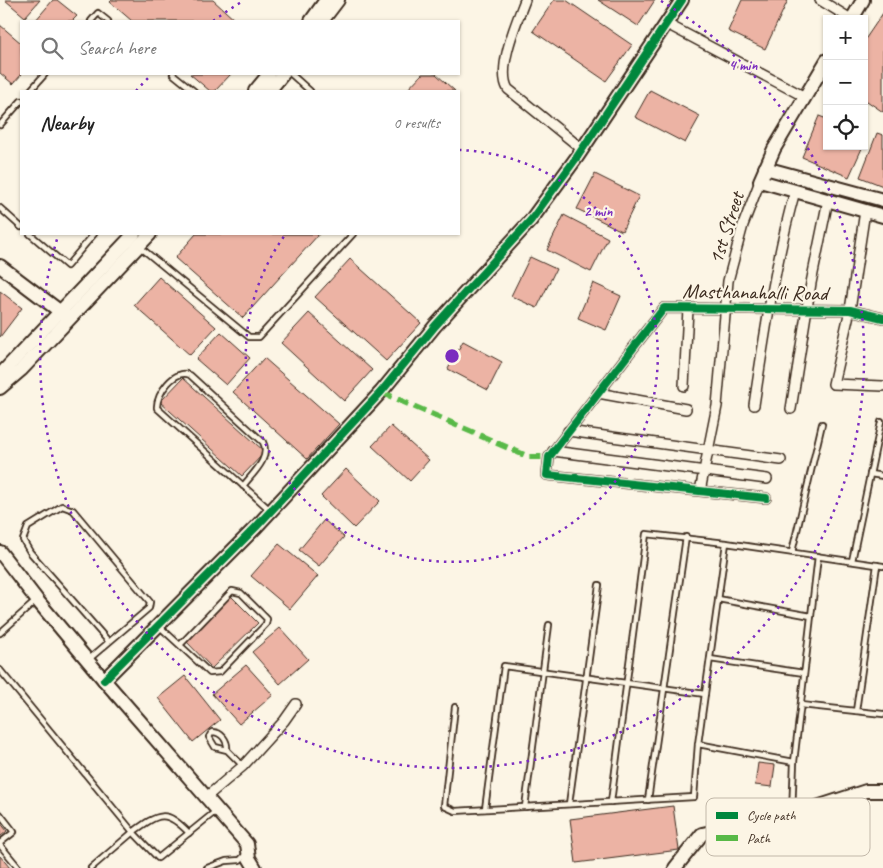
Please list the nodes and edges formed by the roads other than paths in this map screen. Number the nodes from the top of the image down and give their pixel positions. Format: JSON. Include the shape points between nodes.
{"nodes":[{"id":1,"x":326,"y":0,"type":"edge"},
{"id":2,"x":338,"y":0,"type":"edge"},
{"id":3,"x":525,"y":0,"type":"edge"},
{"id":4,"x":682,"y":0,"type":"edge"},
{"id":5,"x":820,"y":0,"type":"edge"},
{"id":6,"x":863,"y":0,"type":"edge"},
{"id":7,"x":845,"y":15,"type":"edge"},
{"id":8,"x":854,"y":15,"type":"edge"},
{"id":9,"x":92,"y":20,"type":"edge"},
{"id":10,"x":107,"y":20,"type":"edge"},
{"id":11,"x":312,"y":20,"type":"edge"},
{"id":12,"x":323,"y":20,"type":"edge"},
{"id":13,"x":667,"y":24,"type":"junction"},
{"id":14,"x":823,"y":67,"type":"edge"},
{"id":15,"x":44,"y":75,"type":"edge"},
{"id":16,"x":174,"y":75,"type":"edge"},
{"id":17,"x":268,"y":75,"type":"edge"},
{"id":18,"x":282,"y":75,"type":"edge"},
{"id":19,"x":292,"y":75,"type":"edge"},
{"id":20,"x":31,"y":90,"type":"edge"},
{"id":21,"x":193,"y":90,"type":"edge"},
{"id":22,"x":256,"y":90,"type":"edge"},
{"id":23,"x":270,"y":90,"type":"edge"},
{"id":24,"x":309,"y":90,"type":"edge"},
{"id":25,"x":805,"y":97,"type":"junction"},
{"id":26,"x":20,"y":102,"type":"edge"},
{"id":27,"x":0,"y":125,"type":"edge"},
{"id":28,"x":582,"y":149,"type":"junction"},
{"id":29,"x":765,"y":168,"type":"junction"},
{"id":30,"x":760,"y":181,"type":"junction"},
{"id":31,"x":795,"y":191,"type":"junction"},
{"id":32,"x":828,"y":200,"type":"junction"},
{"id":33,"x":883,"y":200,"type":"edge"},
{"id":34,"x":0,"y":208,"type":"edge"},
{"id":35,"x":865,"y":211,"type":"junction"},
{"id":36,"x":883,"y":216,"type":"edge"},
{"id":37,"x":20,"y":226,"type":"edge"},
{"id":38,"x":31,"y":235,"type":"edge"},
{"id":39,"x":93,"y":235,"type":"edge"},
{"id":40,"x":133,"y":235,"type":"edge"},
{"id":41,"x":149,"y":235,"type":"edge"},
{"id":42,"x":352,"y":235,"type":"edge"},
{"id":43,"x":139,"y":246,"type":"junction"},
{"id":44,"x":0,"y":266,"type":"edge"},
{"id":45,"x":688,"y":308,"type":"junction"},
{"id":46,"x":725,"y":309,"type":"junction"},
{"id":47,"x":767,"y":309,"type":"junction"},
{"id":48,"x":808,"y":310,"type":"junction"},
{"id":49,"x":850,"y":310,"type":"junction"},
{"id":50,"x":65,"y":316,"type":"junction"},
{"id":51,"x":883,"y":318,"type":"edge"},
{"id":52,"x":0,"y":375,"type":"edge"},
{"id":53,"x":684,"y":386,"type":"dead end"},
{"id":54,"x":883,"y":386,"type":"edge"},
{"id":55,"x":0,"y":388,"type":"edge"},
{"id":56,"x":598,"y":393,"type":"junction"},
{"id":57,"x":754,"y":405,"type":"dead end"},
{"id":58,"x":686,"y":409,"type":"dead end"},
{"id":59,"x":791,"y":410,"type":"dead end"},
{"id":60,"x":880,"y":422,"type":"dead end"},
{"id":61,"x":822,"y":424,"type":"dead end"},
{"id":62,"x":568,"y":431,"type":"junction"},
{"id":63,"x":707,"y":449,"type":"junction"},
{"id":64,"x":551,"y":454,"type":"junction"},
{"id":65,"x":781,"y":460,"type":"dead end"},
{"id":66,"x":704,"y":470,"type":"junction"},
{"id":67,"x":870,"y":474,"type":"junction"},
{"id":68,"x":883,"y":476,"type":"edge"},
{"id":69,"x":767,"y":479,"type":"dead end"},
{"id":70,"x":243,"y":486,"type":"junction"},
{"id":71,"x":700,"y":491,"type":"junction"},
{"id":72,"x":766,"y":498,"type":"dead end"},
{"id":73,"x":271,"y":511,"type":"junction"},
{"id":74,"x":686,"y":537,"type":"junction"},
{"id":75,"x":726,"y":543,"type":"junction"},
{"id":76,"x":0,"y":552,"type":"edge"},
{"id":77,"x":792,"y":552,"type":"junction"},
{"id":78,"x":818,"y":556,"type":"junction"},
{"id":79,"x":852,"y":561,"type":"junction"},
{"id":80,"x":880,"y":565,"type":"edge"},
{"id":81,"x":599,"y":585,"type":"dead end"},
{"id":82,"x":718,"y":599,"type":"junction"},
{"id":83,"x":37,"y":600,"type":"junction"},
{"id":84,"x":811,"y":616,"type":"junction"},
{"id":85,"x":158,"y":625,"type":"junction"},
{"id":86,"x":549,"y":625,"type":"dead end"},
{"id":87,"x":0,"y":633,"type":"edge"},
{"id":88,"x":109,"y":642,"type":"junction"},
{"id":89,"x":180,"y":645,"type":"junction"},
{"id":90,"x":710,"y":659,"type":"junction"},
{"id":91,"x":87,"y":660,"type":"junction"},
{"id":92,"x":0,"y":670,"type":"edge"},
{"id":93,"x":544,"y":672,"type":"junction"},
{"id":94,"x":804,"y":673,"type":"junction"},
{"id":95,"x":586,"y":678,"type":"junction"},
{"id":96,"x":104,"y":680,"type":"junction"},
{"id":97,"x":625,"y":683,"type":"junction"},
{"id":98,"x":665,"y":689,"type":"junction"},
{"id":99,"x":705,"y":694,"type":"junction"},
{"id":100,"x":296,"y":704,"type":"dead end"},
{"id":101,"x":800,"y":705,"type":"junction"},
{"id":102,"x":455,"y":707,"type":"dead end"},
{"id":103,"x":856,"y":711,"type":"junction"},
{"id":104,"x":883,"y":714,"type":"edge"},
{"id":105,"x":698,"y":744,"type":"junction"},
{"id":106,"x":227,"y":750,"type":"junction"},
{"id":107,"x":794,"y":762,"type":"junction"},
{"id":108,"x":242,"y":766,"type":"junction"},
{"id":109,"x":883,"y":791,"type":"edge"},
{"id":110,"x":206,"y":798,"type":"junction"},
{"id":111,"x":793,"y":798,"type":"edge"},
{"id":112,"x":844,"y":798,"type":"edge"},
{"id":113,"x":648,"y":800,"type":"junction"},
{"id":114,"x":611,"y":802,"type":"junction"},
{"id":115,"x":569,"y":804,"type":"junction"},
{"id":116,"x":525,"y":807,"type":"junction"},
{"id":117,"x":485,"y":809,"type":"junction"},
{"id":118,"x":217,"y":811,"type":"junction"},
{"id":119,"x":0,"y":814,"type":"edge"},
{"id":120,"x":133,"y":832,"type":"junction"},
{"id":121,"x":189,"y":833,"type":"junction"},
{"id":122,"x":706,"y":833,"type":"edge"},
{"id":123,"x":0,"y":844,"type":"edge"},
{"id":124,"x":248,"y":851,"type":"junction"},
{"id":125,"x":19,"y":868,"type":"edge"},
{"id":126,"x":91,"y":868,"type":"edge"},
{"id":127,"x":208,"y":868,"type":"edge"},
{"id":128,"x":255,"y":868,"type":"edge"},
{"id":129,"x":675,"y":868,"type":"edge"}],
"edges":[{"from":1,"to":11,"type":"street"},
{"from":2,"to":12,"type":"street"},
{"from":3,"to":28,"type":"street","via":[[505,62],[505,84]]},
{"from":4,"to":13,"type":"street"},
{"from":5,"to":7,"type":"street"},
{"from":6,"to":8,"type":"street"},
{"from":9,"to":10,"type":"lane","via":[[98,13]]},
{"from":13,"to":25,"type":"street"},
{"from":13,"to":28,"type":"street"},
{"from":14,"to":25,"type":"street"},
{"from":15,"to":20,"type":"lane"},
{"from":16,"to":21,"type":"lane"},
{"from":17,"to":22,"type":"street"},
{"from":18,"to":23,"type":"street"},
{"from":19,"to":24,"type":"lane"},
{"from":25,"to":29,"type":"street"},
{"from":26,"to":27,"type":"lane"},
{"from":28,"to":73,"type":"street","via":[[531,220],[435,326],[381,392]]},
{"from":29,"to":30,"type":"street"},
{"from":29,"to":33,"type":"street"},
{"from":30,"to":31,"type":"street"},
{"from":30,"to":46,"type":"street","name":"1st Street","via":[[728,281]]},
{"from":31,"to":32,"type":"street"},
{"from":31,"to":47,"type":"street"},
{"from":32,"to":35,"type":"street"},
{"from":32,"to":48,"type":"street"},
{"from":34,"to":37,"type":"lane"},
{"from":35,"to":36,"type":"street"},
{"from":35,"to":49,"type":"street"},
{"from":38,"to":39,"type":"lane","via":[[67,266]]},
{"from":40,"to":50,"type":"street"},
{"from":41,"to":43,"type":"street"},
{"from":42,"to":43,"type":"lane","via":[[259,337],[249,337]]},
{"from":43,"to":50,"type":"street"},
{"from":44,"to":50,"type":"street"},
{"from":45,"to":46,"type":"street","name":"Masthanahalli Road"},
{"from":45,"to":53,"type":"street"},
{"from":45,"to":56,"type":"street","name":"Masthanahalli Road","via":[[664,308]]},
{"from":46,"to":47,"type":"street","name":"Masthanahalli Road"},
{"from":46,"to":63,"type":"street","name":"1st Street","via":[[717,406]]},
{"from":47,"to":48,"type":"street","name":"Masthanahalli Road"},
{"from":47,"to":57,"type":"street"},
{"from":48,"to":49,"type":"street","name":"Masthanahalli Road"},
{"from":48,"to":59,"type":"street"},
{"from":49,"to":51,"type":"street","name":"Masthanahalli Road"},
{"from":49,"to":54,"type":"street","via":[[833,384]]},
{"from":50,"to":52,"type":"street"},
{"from":50,"to":55,"type":"street","via":[[20,370]]},
{"from":56,"to":58,"type":"street"},
{"from":56,"to":62,"type":"street","name":"Masthanahalli Road"},
{"from":60,"to":67,"type":"lane"},
{"from":61,"to":77,"type":"lane"},
{"from":62,"to":63,"type":"street"},
{"from":62,"to":64,"type":"street","name":"Masthanahalli Road"},
{"from":63,"to":65,"type":"street"},
{"from":63,"to":66,"type":"street","name":"1st Street"},
{"from":64,"to":66,"type":"street"},
{"from":64,"to":71,"type":"street","via":[[546,475]]},
{"from":66,"to":69,"type":"street"},
{"from":66,"to":71,"type":"street","name":"1st Street"},
{"from":67,"to":68,"type":"lane"},
{"from":67,"to":79,"type":"lane"},
{"from":70,"to":70,"type":"lane","via":[[157,408],[159,395],[178,374],[190,375],[263,442],[265,457]]},
{"from":70,"to":73,"type":"lane"},
{"from":71,"to":72,"type":"street"},
{"from":73,"to":85,"type":"street"},
{"from":74,"to":75,"type":"lane"},
{"from":74,"to":97,"type":"lane","via":[[646,534]]},
{"from":74,"to":98,"type":"lane"},
{"from":75,"to":77,"type":"lane"},
{"from":75,"to":82,"type":"lane"},
{"from":76,"to":83,"type":"street"},
{"from":77,"to":78,"type":"lane"},
{"from":78,"to":79,"type":"lane"},
{"from":78,"to":84,"type":"lane"},
{"from":79,"to":80,"type":"lane"},
{"from":80,"to":103,"type":"lane"},
{"from":81,"to":95,"type":"lane"},
{"from":82,"to":84,"type":"lane"},
{"from":82,"to":90,"type":"lane"},
{"from":83,"to":87,"type":"lane"},
{"from":83,"to":91,"type":"street"},
{"from":84,"to":94,"type":"lane"},
{"from":85,"to":89,"type":"lane"},
{"from":85,"to":96,"type":"street"},
{"from":86,"to":93,"type":"lane"},
{"from":88,"to":88,"type":"lane","via":[[23,540],[28,527],[62,506],[73,510],[150,602],[149,608]]},
{"from":88,"to":91,"type":"lane"},
{"from":89,"to":89,"type":"lane","via":[[210,673],[220,672],[266,624],[267,619],[241,593],[232,591]]},
{"from":90,"to":94,"type":"lane"},
{"from":90,"to":99,"type":"lane"},
{"from":91,"to":96,"type":"street"},
{"from":92,"to":120,"type":"lane"},
{"from":93,"to":95,"type":"lane"},
{"from":93,"to":116,"type":"lane"},
{"from":93,"to":117,"type":"lane","via":[[504,666]]},
{"from":94,"to":101,"type":"lane"},
{"from":95,"to":97,"type":"lane"},
{"from":95,"to":115,"type":"lane"},
{"from":96,"to":110,"type":"street"},
{"from":97,"to":98,"type":"lane"},
{"from":97,"to":114,"type":"lane"},
{"from":98,"to":99,"type":"lane"},
{"from":98,"to":113,"type":"lane"},
{"from":99,"to":105,"type":"lane"},
{"from":100,"to":108,"type":"street"},
{"from":101,"to":103,"type":"lane"},
{"from":101,"to":107,"type":"lane"},
{"from":102,"to":117,"type":"lane","via":[[444,806],[455,811]]},
{"from":103,"to":104,"type":"lane"},
{"from":105,"to":107,"type":"lane"},
{"from":105,"to":113,"type":"lane","via":[[694,797]]},
{"from":106,"to":106,"type":"lane","via":[[215,747],[209,737],[212,732],[223,737]]},
{"from":106,"to":108,"type":"lane"},
{"from":107,"to":111,"type":"lane"},
{"from":108,"to":110,"type":"street"},
{"from":109,"to":112,"type":"street","via":[[866,791]]},
{"from":110,"to":118,"type":"street"},
{"from":113,"to":114,"type":"lane"},
{"from":114,"to":115,"type":"lane"},
{"from":115,"to":116,"type":"lane"},
{"from":116,"to":117,"type":"lane"},
{"from":118,"to":121,"type":"lane"},
{"from":118,"to":124,"type":"street","via":[[247,844]]},
{"from":119,"to":123,"type":"lane","via":[[14,832]]},
{"from":120,"to":121,"type":"lane","via":[[152,818],[162,816],[175,819]]},
{"from":120,"to":121,"type":"lane","via":[[158,858]]},
{"from":120,"to":126,"type":"lane"},
{"from":122,"to":129,"type":"street"},
{"from":123,"to":125,"type":"lane"},
{"from":124,"to":127,"type":"lane","via":[[240,860]]},
{"from":124,"to":128,"type":"street"}]}
